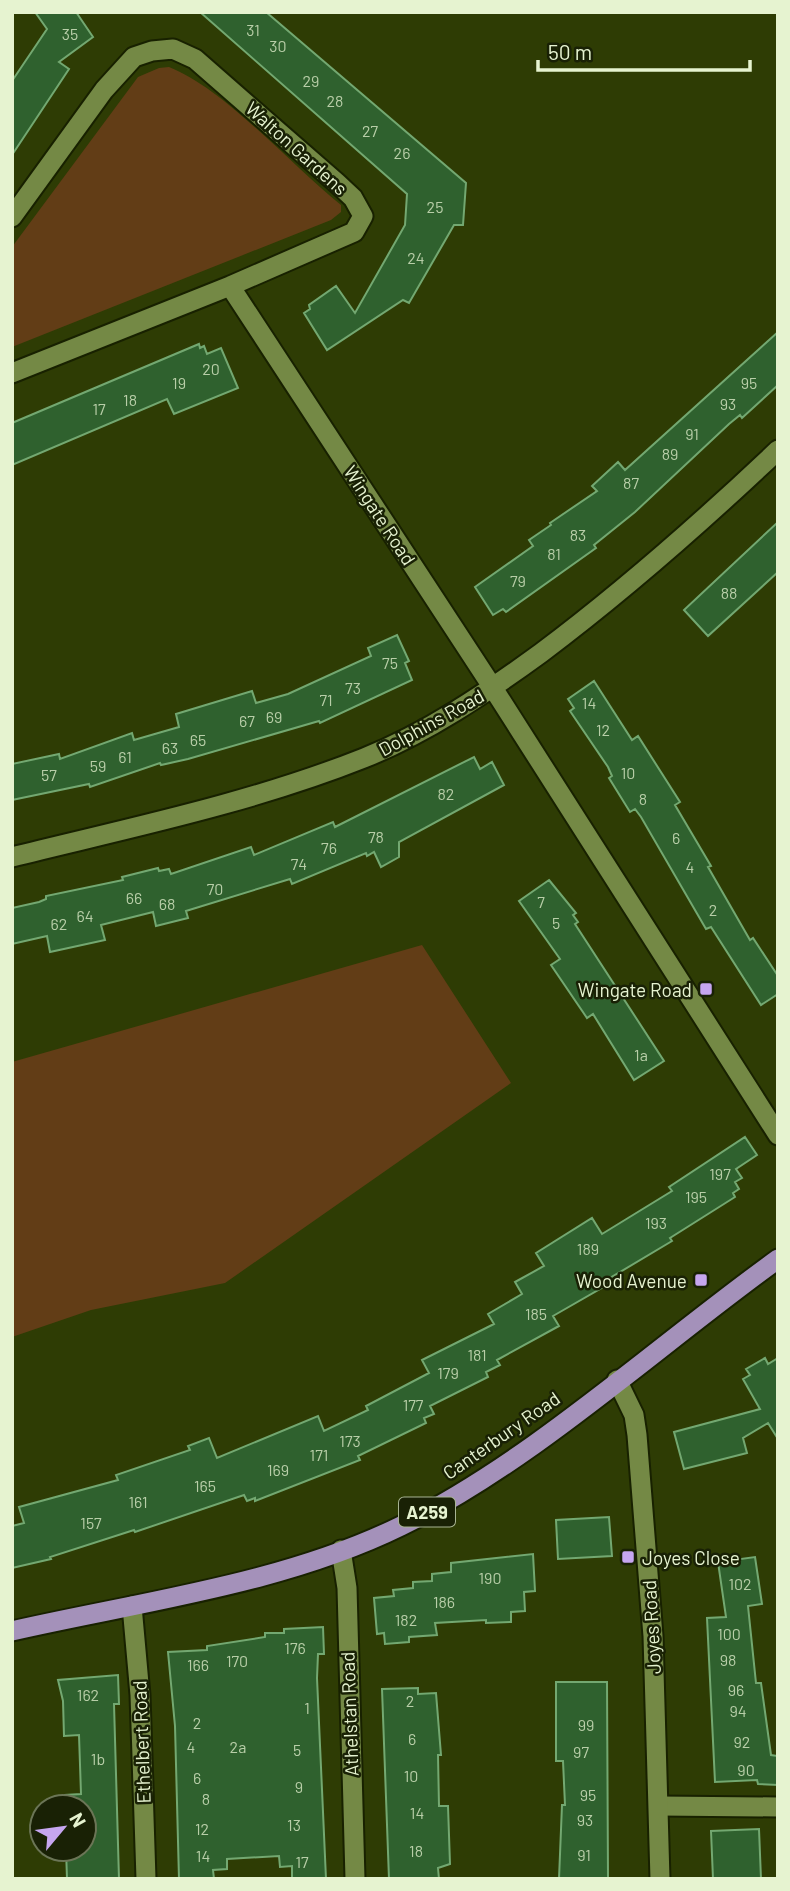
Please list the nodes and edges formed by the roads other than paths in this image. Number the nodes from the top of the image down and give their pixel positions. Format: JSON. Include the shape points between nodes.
{"nodes":[{"id":1,"x":12,"y":216,"type":"edge"},
{"id":2,"x":230,"y":286,"type":"junction"},
{"id":3,"x":12,"y":373,"type":"edge"},
{"id":4,"x":778,"y":450,"type":"edge"},
{"id":5,"x":493,"y":688,"type":"junction"},
{"id":6,"x":12,"y":856,"type":"edge"},
{"id":7,"x":778,"y":1135,"type":"edge"},
{"id":8,"x":778,"y":1259,"type":"edge"},
{"id":9,"x":617,"y":1380,"type":"junction"},
{"id":10,"x":341,"y":1550,"type":"junction"},
{"id":11,"x":132,"y":1606,"type":"junction"},
{"id":12,"x":12,"y":1631,"type":"edge"},
{"id":13,"x":659,"y":1806,"type":"junction"},
{"id":14,"x":778,"y":1807,"type":"edge"},
{"id":15,"x":146,"y":1879,"type":"edge"},
{"id":16,"x":355,"y":1879,"type":"edge"},
{"id":17,"x":660,"y":1879,"type":"edge"}],
"edges":[{"from":1,"to":2,"type":"street","name":"Walton Gardens","via":[[104,90],[134,57],[173,49],[195,59],[227,85],[353,198],[363,216],[354,232]]},
{"from":2,"to":3,"type":"street","name":"Walton Gardens"},
{"from":2,"to":5,"type":"street","name":"Wingate Road"},
{"from":4,"to":5,"type":"street","name":"Dolphins Road","via":[[604,606]]},
{"from":5,"to":6,"type":"street","name":"Dolphins Road","via":[[364,758],[197,811]]},
{"from":5,"to":7,"type":"street","name":"Wingate Road"},
{"from":8,"to":9,"type":"highway","name":"Canterbury Road","number":"A259"},
{"from":9,"to":10,"type":"highway","name":"Canterbury Road","number":"A259","via":[[467,1488],[400,1527]]},
{"from":9,"to":13,"type":"street","name":"Joyes Road","via":[[634,1415],[637,1436],[653,1636]]},
{"from":10,"to":11,"type":"highway","name":"Canterbury Road","number":"A259","via":[[286,1570]]},
{"from":10,"to":16,"type":"street","name":"Athelstan Road","via":[[347,1588]]},
{"from":11,"to":12,"type":"highway","name":"Canterbury Road","number":"A259"},
{"from":11,"to":15,"type":"street","name":"Ethelbert Road"},
{"from":13,"to":14,"type":"street"},
{"from":13,"to":17,"type":"street","name":"Joyes Road"}]}
